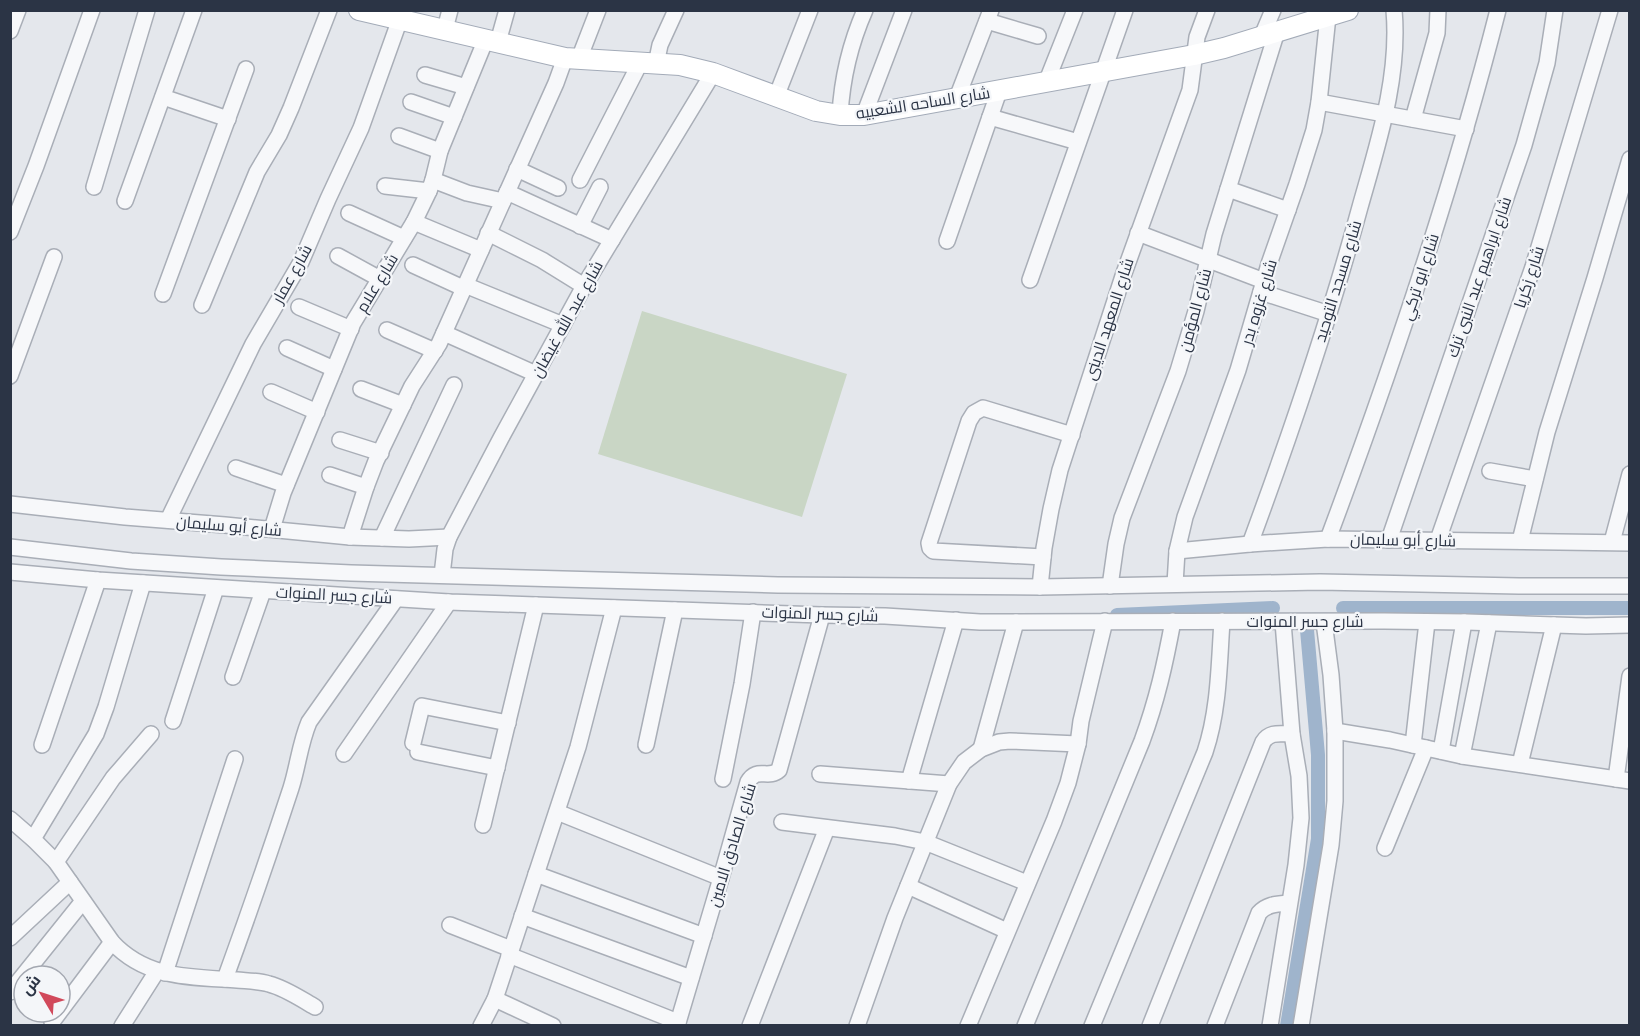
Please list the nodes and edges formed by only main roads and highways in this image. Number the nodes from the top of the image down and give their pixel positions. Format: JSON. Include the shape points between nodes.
{"nodes":[{"id":1,"x":368,"y":11,"type":"edge"},
{"id":2,"x":1342,"y":12,"type":"edge"},
{"id":3,"x":447,"y":20,"type":"edge"}],
"edges":[{"from":1,"to":3,"type":"main road","name":"شارع الساحه الشعبيه","via":[[400,19]]},
{"from":2,"to":3,"type":"main road","name":"شارع الساحه الشعبيه","via":[[1194,55],[864,116],[816,111],[680,65],[572,59],[492,40]]}]}
